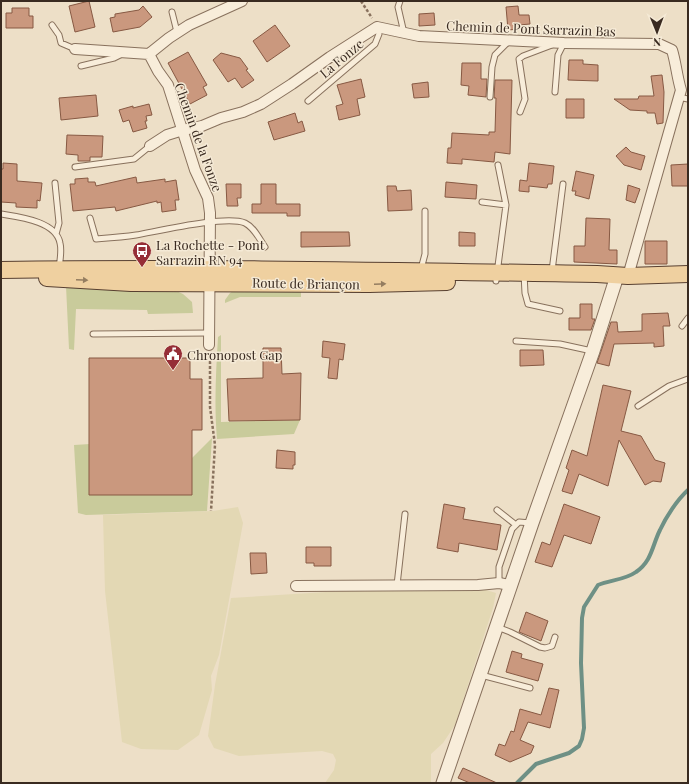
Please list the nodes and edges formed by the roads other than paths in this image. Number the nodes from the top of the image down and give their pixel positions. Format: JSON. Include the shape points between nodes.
{"nodes":[{"id":1,"x":242,"y":1,"type":"edge"},
{"id":2,"x":400,"y":1,"type":"edge"},
{"id":3,"x":172,"y":12,"type":"dead end"},
{"id":4,"x":52,"y":25,"type":"dead end"},
{"id":5,"x":377,"y":27,"type":"junction"},
{"id":6,"x":177,"y":32,"type":"junction"},
{"id":7,"x":404,"y":33,"type":"junction"},
{"id":8,"x":510,"y":41,"type":"junction"},
{"id":9,"x":560,"y":43,"type":"junction"},
{"id":10,"x":75,"y":49,"type":"joint"},
{"id":11,"x":127,"y":52,"type":"junction"},
{"id":12,"x":149,"y":54,"type":"junction"},
{"id":13,"x":82,"y":66,"type":"dead end"},
{"id":14,"x":554,"y":92,"type":"dead end"},
{"id":15,"x":490,"y":96,"type":"dead end"},
{"id":16,"x":683,"y":98,"type":"edge"},
{"id":17,"x":308,"y":101,"type":"dead end"},
{"id":18,"x":520,"y":112,"type":"dead end"},
{"id":19,"x":183,"y":130,"type":"junction"},
{"id":20,"x":150,"y":146,"type":"joint"},
{"id":21,"x":498,"y":165,"type":"dead end"},
{"id":22,"x":75,"y":167,"type":"dead end"},
{"id":23,"x":55,"y":183,"type":"dead end"},
{"id":24,"x":563,"y":184,"type":"dead end"},
{"id":25,"x":482,"y":202,"type":"dead end"},
{"id":26,"x":506,"y":205,"type":"junction"},
{"id":27,"x":425,"y":211,"type":"dead end"},
{"id":28,"x":1,"y":214,"type":"edge"},
{"id":29,"x":90,"y":218,"type":"dead end"},
{"id":30,"x":209,"y":222,"type":"junction"},
{"id":31,"x":56,"y":234,"type":"junction"},
{"id":32,"x":264,"y":247,"type":"dead end"},
{"id":33,"x":1,"y":270,"type":"edge"},
{"id":34,"x":58,"y":274,"type":"junction"},
{"id":35,"x":688,"y":274,"type":"edge"},
{"id":36,"x":1,"y":276,"type":"edge"},
{"id":37,"x":209,"y":276,"type":"junction"},
{"id":38,"x":619,"y":276,"type":"junction"},
{"id":39,"x":420,"y":277,"type":"junction"},
{"id":40,"x":496,"y":277,"type":"junction"},
{"id":41,"x":524,"y":277,"type":"junction"},
{"id":42,"x":551,"y":277,"type":"junction"},
{"id":43,"x":560,"y":311,"type":"dead end"},
{"id":44,"x":688,"y":318,"type":"edge"},
{"id":45,"x":682,"y":326,"type":"dead end"},
{"id":46,"x":209,"y":333,"type":"junction"},
{"id":47,"x":92,"y":334,"type":"dead end"},
{"id":48,"x":516,"y":341,"type":"dead end"},
{"id":49,"x":209,"y":345,"type":"road end"},
{"id":50,"x":593,"y":351,"type":"junction"},
{"id":51,"x":688,"y":379,"type":"edge"},
{"id":52,"x":638,"y":406,"type":"dead end"},
{"id":53,"x":497,"y":510,"type":"dead end"},
{"id":54,"x":406,"y":514,"type":"dead end"},
{"id":55,"x":532,"y":523,"type":"junction"},
{"id":56,"x":516,"y":524,"type":"junction"},
{"id":57,"x":505,"y":584,"type":"junction"},
{"id":58,"x":397,"y":585,"type":"junction"},
{"id":59,"x":296,"y":586,"type":"dead end"},
{"id":60,"x":496,"y":627,"type":"junction"},
{"id":61,"x":555,"y":637,"type":"dead end"},
{"id":62,"x":480,"y":675,"type":"junction"},
{"id":63,"x":530,"y":688,"type":"dead end"},
{"id":64,"x":443,"y":783,"type":"edge"}],
"edges":[{"from":1,"to":6,"type":"street"},
{"from":2,"to":7,"type":"lane","via":[[398,7]]},
{"from":3,"to":6,"type":"lane"},
{"from":4,"to":10,"type":"lane","via":[[60,35],[61,43]]},
{"from":5,"to":7,"type":"street","name":"Chemin de Pont Sarrazin Bas"},
{"from":5,"to":17,"type":"lane","name":"La Fonze","via":[[379,34],[375,44]]},
{"from":5,"to":19,"type":"street","via":[[261,104],[202,126]]},
{"from":6,"to":12,"type":"street"},
{"from":7,"to":8,"type":"street","name":"Chemin de Pont Sarrazin Bas"},
{"from":8,"to":9,"type":"street","name":"Chemin de Pont Sarrazin Bas"},
{"from":8,"to":15,"type":"lane","via":[[495,55]]},
{"from":9,"to":14,"type":"lane"},
{"from":9,"to":16,"type":"street","name":"Chemin de Pont Sarrazin Bas","via":[[659,44],[672,50]]},
{"from":9,"to":18,"type":"lane","via":[[519,59],[525,99]]},
{"from":10,"to":11,"type":"street"},
{"from":11,"to":12,"type":"street"},
{"from":11,"to":13,"type":"lane"},
{"from":12,"to":19,"type":"street","name":"Chemin de la Fonze","via":[[168,85]]},
{"from":16,"to":38,"type":"street","name":"Chemin de Pont Sarrazin Bas"},
{"from":19,"to":20,"type":"street","via":[[167,135]]},
{"from":19,"to":30,"type":"street","name":"Chemin de la Fonze","via":[[194,170],[208,198]]},
{"from":20,"to":22,"type":"lane","via":[[134,159]]},
{"from":21,"to":26,"type":"lane"},
{"from":23,"to":31,"type":"lane","via":[[59,223]]},
{"from":24,"to":42,"type":"lane"},
{"from":25,"to":26,"type":"lane"},
{"from":26,"to":40,"type":"lane"},
{"from":27,"to":39,"type":"lane","via":[[425,254]]},
{"from":28,"to":31,"type":"lane","via":[[27,218],[50,228]]},
{"from":29,"to":30,"type":"lane","via":[[96,239],[135,236]]},
{"from":30,"to":32,"type":"lane","via":[[245,223],[253,229]]},
{"from":30,"to":37,"type":"street","name":"Chemin de la Fonze"},
{"from":31,"to":34,"type":"lane","via":[[61,253]]},
{"from":33,"to":34,"type":"main road","name":"Route de Briançon"},
{"from":34,"to":36,"type":"main road","name":"Route de Briançon"},
{"from":34,"to":37,"type":"main road","name":"Route de Briançon","via":[[113,268]]},
{"from":34,"to":37,"type":"main road","name":"Route de Briançon","one_way":true,"via":[[131,283]]},
{"from":35,"to":38,"type":"main road","name":"Route de Briançon"},
{"from":37,"to":39,"type":"main road","name":"Route de Briançon","via":[[339,270]]},
{"from":37,"to":39,"type":"main road","name":"Route de Briançon","one_way":true,"via":[[369,284]]},
{"from":37,"to":46,"type":"street","name":"Chemin de la Fonze"},
{"from":38,"to":42,"type":"main road","name":"Route de Briançon"},
{"from":38,"to":50,"type":"street"},
{"from":39,"to":40,"type":"main road","name":"Route de Briançon"},
{"from":40,"to":41,"type":"main road","name":"Route de Briançon"},
{"from":41,"to":42,"type":"main road","name":"Route de Briançon"},
{"from":41,"to":43,"type":"lane","via":[[528,304]]},
{"from":44,"to":45,"type":"lane"},
{"from":46,"to":47,"type":"lane"},
{"from":46,"to":49,"type":"street","name":"Chemin de la Fonze"},
{"from":48,"to":50,"type":"lane","via":[[560,344]]},
{"from":50,"to":55,"type":"street"},
{"from":51,"to":52,"type":"lane","via":[[669,386]]},
{"from":53,"to":56,"type":"lane"},
{"from":54,"to":58,"type":"lane"},
{"from":55,"to":56,"type":"lane"},
{"from":55,"to":57,"type":"street"},
{"from":56,"to":57,"type":"lane","via":[[512,529],[500,567]]},
{"from":57,"to":58,"type":"street"},
{"from":57,"to":60,"type":"street"},
{"from":58,"to":59,"type":"street"},
{"from":60,"to":61,"type":"lane","via":[[545,648],[552,646]]},
{"from":60,"to":62,"type":"street"},
{"from":62,"to":63,"type":"lane"},
{"from":62,"to":64,"type":"street"}]}
